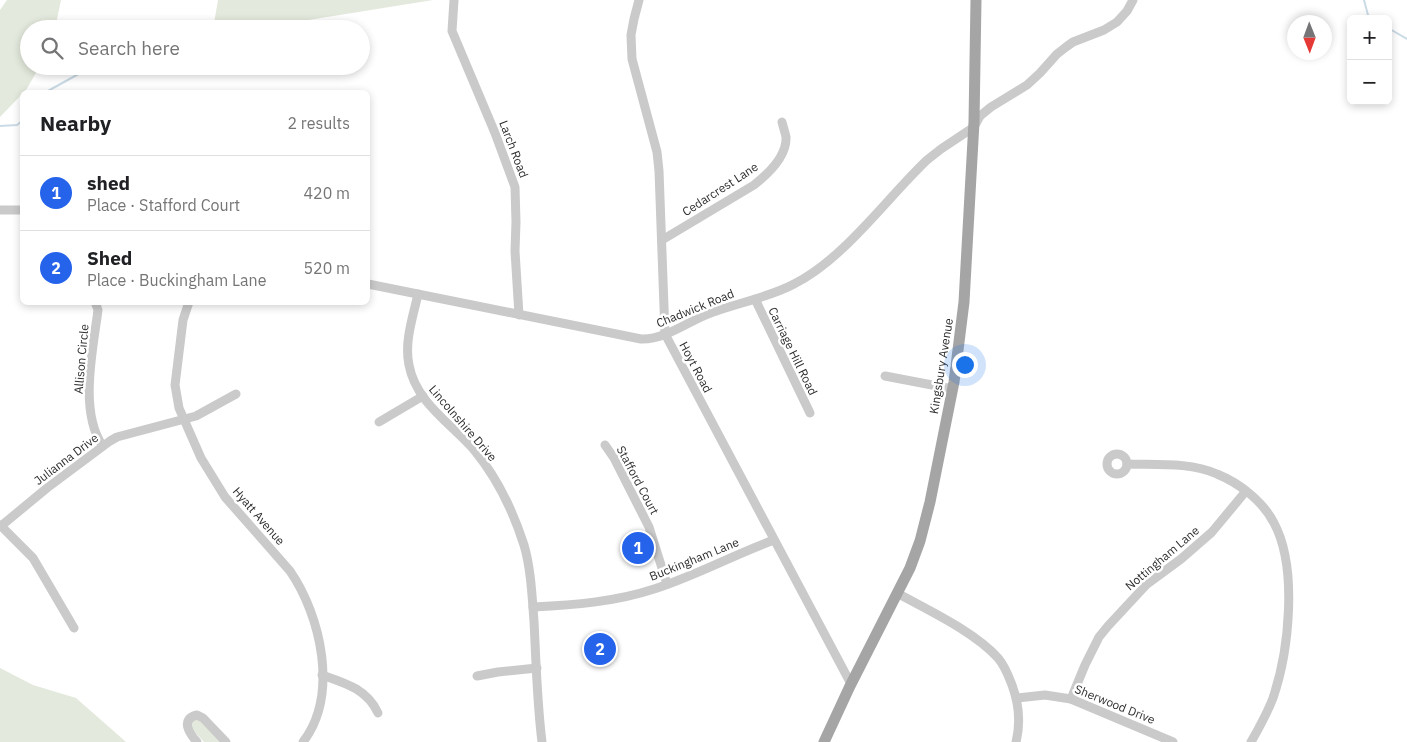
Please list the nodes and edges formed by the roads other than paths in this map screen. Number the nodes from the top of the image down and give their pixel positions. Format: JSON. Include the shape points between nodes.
{"nodes":[{"id":1,"x":454,"y":0,"type":"edge"},
{"id":2,"x":639,"y":0,"type":"edge"},
{"id":3,"x":976,"y":0,"type":"edge"},
{"id":4,"x":1133,"y":0,"type":"edge"},
{"id":5,"x":782,"y":122,"type":"dead end"},
{"id":6,"x":974,"y":127,"type":"junction"},
{"id":7,"x":0,"y":210,"type":"edge"},
{"id":8,"x":20,"y":210,"type":"edge"},
{"id":9,"x":662,"y":240,"type":"junction"},
{"id":10,"x":370,"y":284,"type":"edge"},
{"id":11,"x":418,"y":294,"type":"junction"},
{"id":12,"x":755,"y":299,"type":"junction"},
{"id":13,"x":97,"y":305,"type":"edge"},
{"id":14,"x":188,"y":305,"type":"edge"},
{"id":15,"x":519,"y":315,"type":"junction"},
{"id":16,"x":665,"y":334,"type":"junction"},
{"id":17,"x":885,"y":376,"type":"dead end"},
{"id":18,"x":953,"y":389,"type":"junction"},
{"id":19,"x":236,"y":394,"type":"dead end"},
{"id":20,"x":422,"y":396,"type":"junction"},
{"id":21,"x":810,"y":414,"type":"dead end"},
{"id":22,"x":183,"y":419,"type":"junction"},
{"id":23,"x":379,"y":422,"type":"dead end"},
{"id":24,"x":102,"y":445,"type":"junction"},
{"id":25,"x":605,"y":445,"type":"dead end"},
{"id":26,"x":1127,"y":464,"type":"dead end"},
{"id":27,"x":1246,"y":491,"type":"junction"},
{"id":28,"x":0,"y":526,"type":"edge"},
{"id":29,"x":774,"y":540,"type":"junction"},
{"id":30,"x":668,"y":584,"type":"junction"},
{"id":31,"x":897,"y":593,"type":"junction"},
{"id":32,"x":533,"y":607,"type":"junction"},
{"id":33,"x":74,"y":628,"type":"dead end"},
{"id":34,"x":537,"y":668,"type":"junction"},
{"id":35,"x":322,"y":675,"type":"junction"},
{"id":36,"x":477,"y":676,"type":"dead end"},
{"id":37,"x":850,"y":684,"type":"junction"},
{"id":38,"x":1017,"y":698,"type":"junction"},
{"id":39,"x":1071,"y":699,"type":"junction"},
{"id":40,"x":378,"y":713,"type":"dead end"},
{"id":41,"x":1152,"y":733,"type":"junction"},
{"id":42,"x":197,"y":742,"type":"edge"},
{"id":43,"x":226,"y":742,"type":"edge"},
{"id":44,"x":303,"y":742,"type":"edge"},
{"id":45,"x":542,"y":742,"type":"edge"},
{"id":46,"x":824,"y":742,"type":"edge"},
{"id":47,"x":1016,"y":742,"type":"edge"},
{"id":48,"x":1149,"y":742,"type":"edge"},
{"id":49,"x":1173,"y":742,"type":"edge"},
{"id":50,"x":1250,"y":742,"type":"edge"}],
"edges":[{"from":1,"to":15,"type":"street","name":"Larch Road","via":[[452,31],[515,186]]},
{"from":2,"to":9,"type":"street","name":"Hoyt Road","via":[[631,35],[632,59],[657,152]]},
{"from":3,"to":6,"type":"main road","name":"Kingsbury Avenue"},
{"from":4,"to":6,"type":"street","name":"Chadwick Road","via":[[1117,22],[1073,42],[1027,84],[980,116]]},
{"from":5,"to":9,"type":"street","name":"Cedarcrest Lane","via":[[786,137],[784,148],[766,174]]},
{"from":6,"to":12,"type":"street","name":"Chadwick Road","via":[[927,160],[824,265],[794,284]]},
{"from":6,"to":18,"type":"main road","name":"Kingsbury Avenue","via":[[964,302]]},
{"from":7,"to":8,"type":"street"},
{"from":9,"to":16,"type":"street","name":"Hoyt Road"},
{"from":10,"to":11,"type":"street","name":"Chadwick Road"},
{"from":11,"to":15,"type":"street","name":"Chadwick Road"},
{"from":11,"to":20,"type":"street","name":"Lincolnshire Drive","via":[[408,354],[411,375]]},
{"from":12,"to":16,"type":"street","name":"Chadwick Road","via":[[708,314]]},
{"from":12,"to":21,"type":"street","name":"Carriage Hill Road"},
{"from":13,"to":24,"type":"street","name":"Allison Circle","via":[[89,388],[94,428]]},
{"from":14,"to":22,"type":"street","name":"Hyatt Avenue","via":[[183,320],[175,385]]},
{"from":15,"to":16,"type":"street","name":"Chadwick Road","via":[[641,339]]},
{"from":16,"to":29,"type":"street","name":"Hoyt Road"},
{"from":17,"to":18,"type":"street"},
{"from":18,"to":31,"type":"main road","name":"Kingsbury Avenue","via":[[924,526],[910,568]]},
{"from":19,"to":22,"type":"street","name":"Julianna Drive","via":[[196,416]]},
{"from":20,"to":23,"type":"street"},
{"from":20,"to":32,"type":"street","name":"Lincolnshire Drive","via":[[476,452],[496,480],[524,548]]},
{"from":22,"to":24,"type":"street","name":"Julianna Drive","via":[[117,437]]},
{"from":22,"to":35,"type":"street","name":"Hyatt Avenue","via":[[200,458],[224,497],[298,582],[320,638]]},
{"from":24,"to":28,"type":"street","name":"Julianna Drive"},
{"from":25,"to":30,"type":"street","name":"Stafford Court","via":[[649,527]]},
{"from":26,"to":27,"type":"street","via":[[1208,470]]},
{"from":27,"to":39,"type":"street","name":"Nottingham Lane","via":[[1207,537],[1147,584],[1108,626],[1085,665]]},
{"from":27,"to":50,"type":"street","via":[[1274,523],[1284,554],[1288,590],[1286,638],[1279,675],[1266,714]]},
{"from":28,"to":33,"type":"street","via":[[33,558]]},
{"from":29,"to":30,"type":"street","name":"Buckingham Lane"},
{"from":29,"to":37,"type":"street","name":"Hoyt Road"},
{"from":30,"to":32,"type":"street","name":"Buckingham Lane","via":[[613,599]]},
{"from":31,"to":37,"type":"main road","name":"Kingsbury Avenue"},
{"from":31,"to":38,"type":"street","via":[[988,648],[1005,669]]},
{"from":32,"to":34,"type":"street","name":"Lincolnshire Drive"},
{"from":34,"to":36,"type":"street"},
{"from":34,"to":45,"type":"street","name":"Lincolnshire Drive"},
{"from":35,"to":40,"type":"street","via":[[366,695]]},
{"from":35,"to":44,"type":"street","name":"Hyatt Avenue","via":[[319,715]]},
{"from":37,"to":46,"type":"main road","name":"Kingsbury Avenue"},
{"from":38,"to":39,"type":"street","name":"Sherwood Drive","via":[[1044,695]]},
{"from":38,"to":47,"type":"street","via":[[1019,721]]},
{"from":39,"to":41,"type":"street","name":"Sherwood Drive"},
{"from":41,"to":48,"type":"street"},
{"from":41,"to":49,"type":"street","name":"Sherwood Drive"},
{"from":42,"to":43,"type":"street","via":[[187,727],[191,716],[197,715]]}]}
